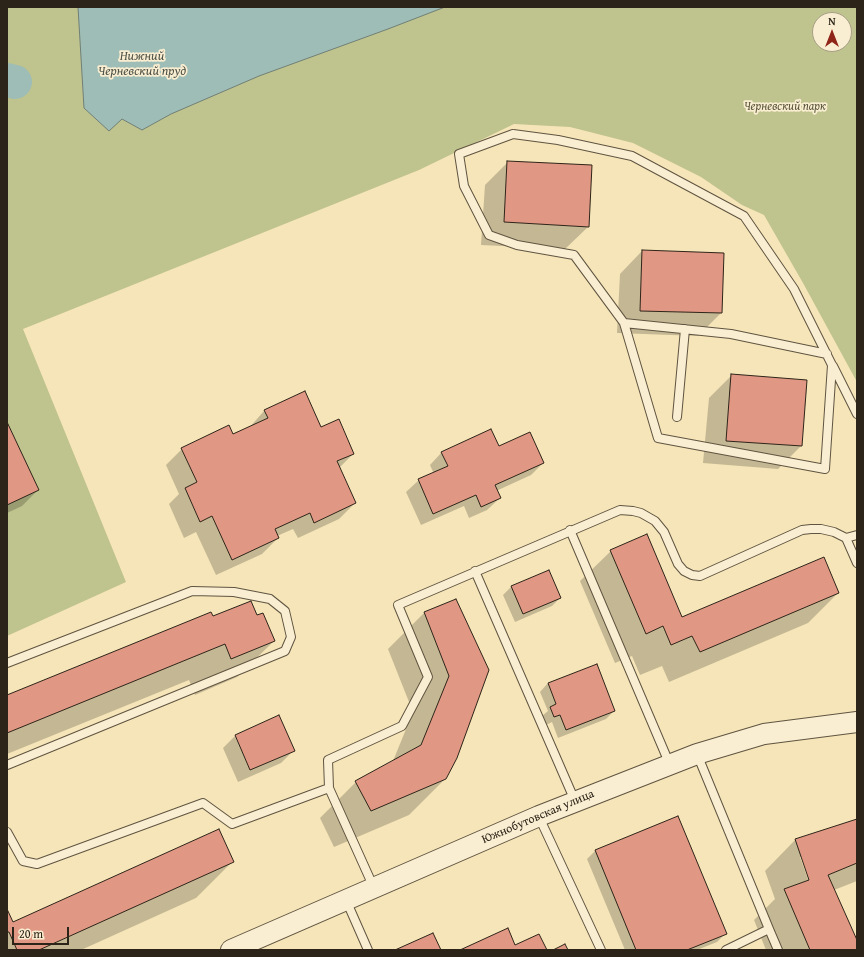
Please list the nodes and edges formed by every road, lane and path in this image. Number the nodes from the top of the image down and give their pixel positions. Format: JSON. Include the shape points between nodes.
{"nodes":[{"id":1,"x":624,"y":323,"type":"junction"},
{"id":2,"x":685,"y":329,"type":"junction"},
{"id":3,"x":827,"y":354,"type":"junction"},
{"id":4,"x":832,"y":365,"type":"junction"},
{"id":5,"x":857,"y":414,"type":"edge"},
{"id":6,"x":677,"y":417,"type":"dead end"},
{"id":7,"x":570,"y":530,"type":"junction"},
{"id":8,"x":857,"y":535,"type":"edge"},
{"id":9,"x":846,"y":538,"type":"junction"},
{"id":10,"x":857,"y":563,"type":"edge"},
{"id":11,"x":475,"y":572,"type":"junction"},
{"id":12,"x":7,"y":663,"type":"edge"},
{"id":13,"x":857,"y":722,"type":"edge"},
{"id":14,"x":697,"y":754,"type":"junction"},
{"id":15,"x":7,"y":765,"type":"edge"},
{"id":16,"x":670,"y":765,"type":"junction"},
{"id":17,"x":329,"y":788,"type":"junction"},
{"id":18,"x":576,"y":801,"type":"junction"},
{"id":19,"x":538,"y":816,"type":"junction"},
{"id":20,"x":7,"y":832,"type":"edge"},
{"id":21,"x":374,"y":888,"type":"junction"},
{"id":22,"x":346,"y":900,"type":"junction"},
{"id":23,"x":769,"y":929,"type":"junction"},
{"id":24,"x":231,"y":950,"type":"edge"},
{"id":25,"x":368,"y":950,"type":"edge"},
{"id":26,"x":601,"y":950,"type":"edge"},
{"id":27,"x":726,"y":950,"type":"edge"},
{"id":28,"x":778,"y":950,"type":"edge"}],
"edges":[{"from":1,"to":2,"type":"lane"},
{"from":1,"to":3,"type":"lane","via":[[574,255],[517,245],[489,235],[464,186],[459,154],[513,134],[558,140],[632,156],[709,196],[744,216],[794,289]]},
{"from":1,"to":4,"type":"lane","via":[[658,438],[825,469]]},
{"from":2,"to":3,"type":"lane","via":[[731,334]]},
{"from":2,"to":6,"type":"lane"},
{"from":3,"to":4,"type":"lane"},
{"from":4,"to":5,"type":"lane"},
{"from":7,"to":9,"type":"lane","via":[[620,510],[641,513],[655,521],[664,532],[678,564],[692,575],[700,576],[802,530],[821,529]]},
{"from":7,"to":11,"type":"lane"},
{"from":7,"to":16,"type":"lane"},
{"from":8,"to":9,"type":"lane"},
{"from":9,"to":10,"type":"lane"},
{"from":11,"to":17,"type":"lane","via":[[398,605],[428,677],[402,726],[328,760]]},
{"from":11,"to":18,"type":"lane"},
{"from":12,"to":15,"type":"lane","via":[[192,591],[234,592],[270,599],[285,611],[291,637],[285,651]]},
{"from":13,"to":14,"type":"street","name":"Южнобутовская улица","via":[[764,734]]},
{"from":14,"to":16,"type":"street","name":"Южнобутовская улица"},
{"from":14,"to":23,"type":"lane"},
{"from":16,"to":18,"type":"street","name":"Южнобутовская улица"},
{"from":17,"to":20,"type":"lane","via":[[232,824],[203,803],[37,864],[23,861]]},
{"from":17,"to":21,"type":"lane"},
{"from":18,"to":19,"type":"street","name":"Южнобутовская улица"},
{"from":19,"to":21,"type":"street","name":"Южнобутовская улица"},
{"from":19,"to":26,"type":"lane"},
{"from":21,"to":22,"type":"street","name":"Южнобутовская улица"},
{"from":22,"to":24,"type":"street","name":"Южнобутовская улица"},
{"from":22,"to":25,"type":"lane"},
{"from":23,"to":27,"type":"lane"},
{"from":23,"to":28,"type":"lane"}]}
